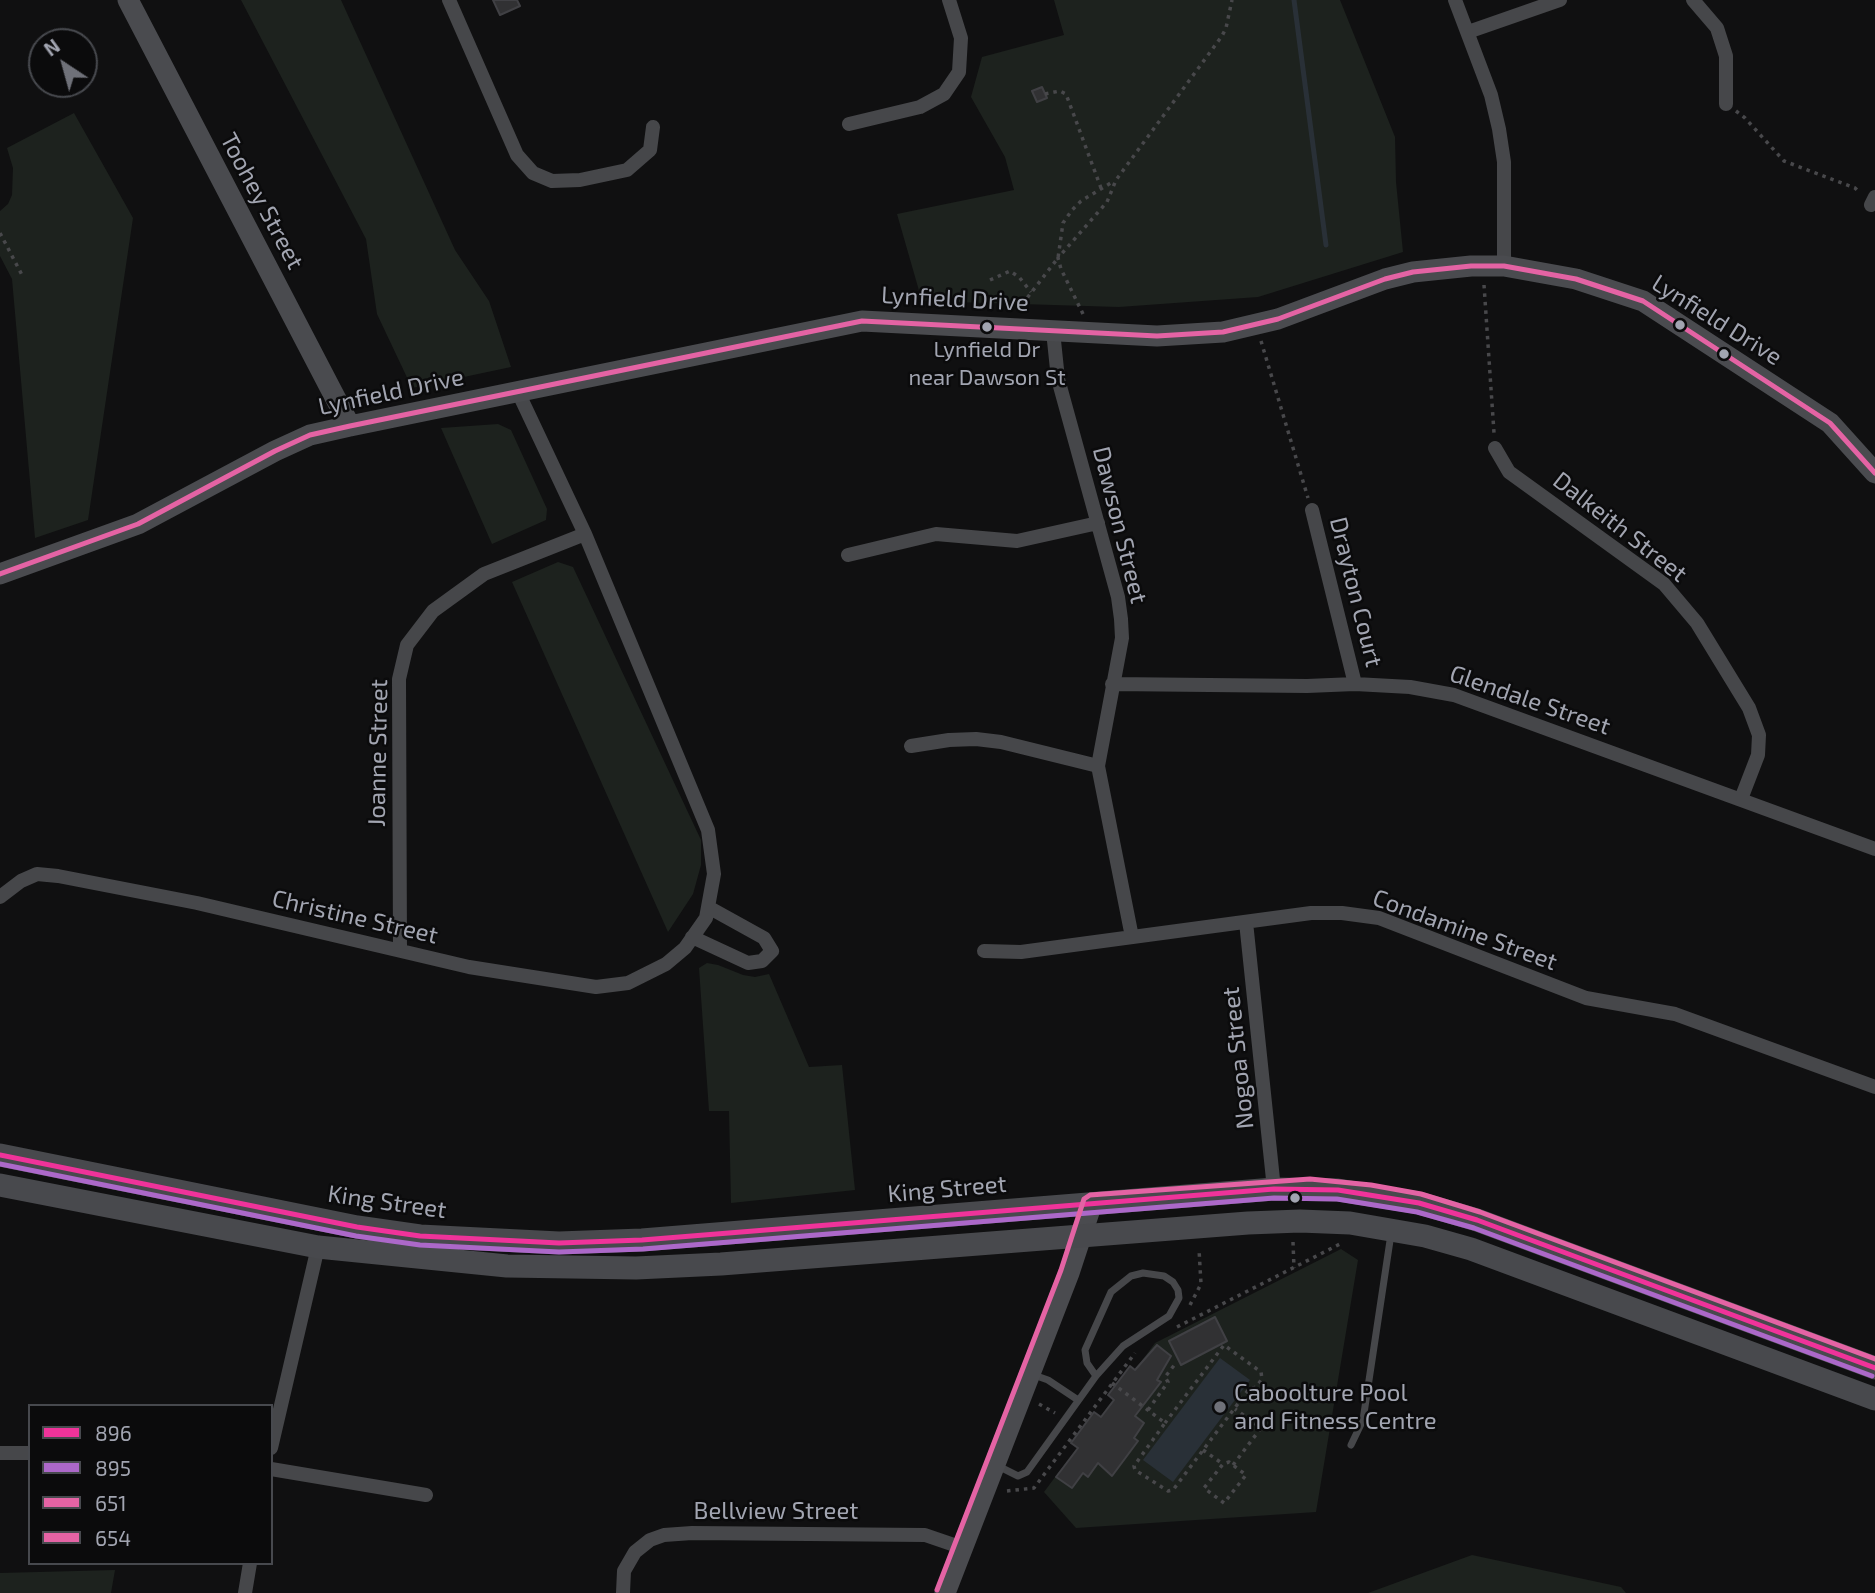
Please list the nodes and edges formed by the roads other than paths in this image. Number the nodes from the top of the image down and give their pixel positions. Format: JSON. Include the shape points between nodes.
{"nodes":[{"id":1,"x":128,"y":0,"type":"edge"},
{"id":2,"x":449,"y":0,"type":"edge"},
{"id":3,"x":949,"y":0,"type":"edge"},
{"id":4,"x":1455,"y":0,"type":"edge"},
{"id":5,"x":1560,"y":0,"type":"edge"},
{"id":6,"x":1693,"y":0,"type":"edge"},
{"id":7,"x":1468,"y":32,"type":"junction"},
{"id":8,"x":1726,"y":104,"type":"road end"},
{"id":9,"x":849,"y":124,"type":"dead end"},
{"id":10,"x":653,"y":127,"type":"dead end"},
{"id":11,"x":1504,"y":266,"type":"junction"},
{"id":12,"x":1054,"y":331,"type":"junction"},
{"id":13,"x":518,"y":392,"type":"junction"},
{"id":14,"x":350,"y":426,"type":"junction"},
{"id":15,"x":1495,"y":448,"type":"road end"},
{"id":16,"x":1875,"y":473,"type":"edge"},
{"id":17,"x":1312,"y":510,"type":"road end"},
{"id":18,"x":1098,"y":523,"type":"junction"},
{"id":19,"x":585,"y":534,"type":"junction"},
{"id":20,"x":848,"y":555,"type":"dead end"},
{"id":21,"x":0,"y":574,"type":"edge"},
{"id":22,"x":1112,"y":684,"type":"junction"},
{"id":23,"x":1355,"y":684,"type":"junction"},
{"id":24,"x":911,"y":746,"type":"dead end"},
{"id":25,"x":1098,"y":766,"type":"junction"},
{"id":26,"x":1741,"y":799,"type":"junction"},
{"id":27,"x":1875,"y":849,"type":"edge"},
{"id":28,"x":0,"y":897,"type":"edge"},
{"id":29,"x":708,"y":907,"type":"junction"},
{"id":30,"x":1246,"y":922,"type":"junction"},
{"id":31,"x":692,"y":937,"type":"junction"},
{"id":32,"x":1132,"y":937,"type":"junction"},
{"id":33,"x":400,"y":950,"type":"junction"},
{"id":34,"x":984,"y":951,"type":"dead end"},
{"id":35,"x":1875,"y":1087,"type":"edge"},
{"id":36,"x":0,"y":1155,"type":"edge"},
{"id":37,"x":0,"y":1185,"type":"edge"},
{"id":38,"x":1274,"y":1189,"type":"junction"},
{"id":39,"x":1092,"y":1203,"type":"junction"},
{"id":40,"x":1391,"y":1229,"type":"junction"},
{"id":41,"x":1081,"y":1236,"type":"junction"},
{"id":42,"x":318,"y":1247,"type":"junction"},
{"id":43,"x":1607,"y":1270,"type":"junction"},
{"id":44,"x":1598,"y":1297,"type":"junction"},
{"id":45,"x":1875,"y":1368,"type":"edge"},
{"id":46,"x":1030,"y":1374,"type":"junction"},
{"id":47,"x":1096,"y":1376,"type":"junction"},
{"id":48,"x":1875,"y":1399,"type":"edge"},
{"id":49,"x":1078,"y":1400,"type":"junction"},
{"id":50,"x":273,"y":1439,"type":"edge"},
{"id":51,"x":1352,"y":1445,"type":"dead end"},
{"id":52,"x":0,"y":1452,"type":"edge"},
{"id":53,"x":28,"y":1453,"type":"edge"},
{"id":54,"x":995,"y":1465,"type":"junction"},
{"id":55,"x":273,"y":1469,"type":"edge"},
{"id":56,"x":426,"y":1495,"type":"dead end"},
{"id":57,"x":962,"y":1548,"type":"junction"},
{"id":58,"x":250,"y":1565,"type":"edge"},
{"id":59,"x":245,"y":1593,"type":"edge"},
{"id":60,"x":623,"y":1593,"type":"edge"},
{"id":61,"x":945,"y":1593,"type":"edge"}],
"edges":[{"from":1,"to":14,"type":"street","name":"Toohey Street"},
{"from":2,"to":10,"type":"street","via":[[517,155],[533,173],[552,181],[627,170],[650,149]]},
{"from":3,"to":9,"type":"street","via":[[961,37],[959,72],[944,94],[920,107]]},
{"from":4,"to":7,"type":"street"},
{"from":5,"to":7,"type":"street"},
{"from":6,"to":8,"type":"street","via":[[1717,28],[1726,56]]},
{"from":7,"to":11,"type":"street","via":[[1491,95],[1504,162]]},
{"from":11,"to":12,"type":"street","name":"Lynfield Drive","via":[[1441,268],[1394,277],[1223,332]]},
{"from":11,"to":16,"type":"street","name":"Lynfield Drive","via":[[1576,279],[1643,301],[1830,423]]},
{"from":12,"to":13,"type":"street","name":"Lynfield Drive","via":[[862,321]]},
{"from":12,"to":18,"type":"street","name":"Dawson Street","via":[[1058,379]]},
{"from":13,"to":14,"type":"street","name":"Lynfield Drive"},
{"from":13,"to":19,"type":"street","name":"Christine Street"},
{"from":14,"to":21,"type":"street","name":"Lynfield Drive","via":[[310,435],[275,451],[138,524]]},
{"from":15,"to":26,"type":"street","name":"Dalkeith Street","via":[[1510,472],[1664,584],[1698,623],[1749,708],[1759,735],[1758,755]]},
{"from":17,"to":23,"type":"street","name":"Drayton Court"},
{"from":18,"to":20,"type":"street","via":[[1017,541],[936,534]]},
{"from":18,"to":22,"type":"street","name":"Dawson Street","via":[[1121,619],[1122,638]]},
{"from":19,"to":29,"type":"street","name":"Christine Street","via":[[708,830],[714,874]]},
{"from":19,"to":33,"type":"street","name":"Joanne Street","via":[[484,574],[433,611],[407,645],[399,679]]},
{"from":22,"to":23,"type":"street","name":"Glendale Street"},
{"from":22,"to":25,"type":"street","name":"Dawson Street"},
{"from":23,"to":26,"type":"street","name":"Glendale Street","via":[[1454,695]]},
{"from":24,"to":25,"type":"street","via":[[949,740],[1001,741]]},
{"from":25,"to":32,"type":"street","name":"Dawson Street"},
{"from":26,"to":27,"type":"street","name":"Glendale Street"},
{"from":28,"to":33,"type":"street","name":"Christine Street","via":[[37,874],[58,876]]},
{"from":29,"to":31,"type":"street","name":"Christine Street"},
{"from":29,"to":31,"type":"street","via":[[764,938],[772,951],[762,961],[748,963]]},
{"from":30,"to":32,"type":"street","name":"Condamine Street"},
{"from":30,"to":35,"type":"street","name":"Condamine Street","via":[[1311,913],[1379,918],[1586,998],[1675,1014]]},
{"from":30,"to":38,"type":"street","name":"Nogoa Street"},
{"from":31,"to":33,"type":"street","name":"Christine Street","via":[[666,964],[628,984],[596,986],[470,967]]},
{"from":32,"to":34,"type":"street","name":"Condamine Street","via":[[1021,952]]},
{"from":36,"to":39,"type":"main road","name":"King Street","via":[[357,1227],[485,1240],[642,1240]]},
{"from":37,"to":42,"type":"main road","name":"King Street"},
{"from":38,"to":39,"type":"main road","name":"King Street"},
{"from":38,"to":43,"type":"main road","name":"King Street","via":[[1338,1190],[1419,1203]]},
{"from":39,"to":41,"type":"street"},
{"from":40,"to":41,"type":"main road","name":"King Street","via":[[1300,1221]]},
{"from":40,"to":44,"type":"main road","name":"King Street","via":[[1471,1249]]},
{"from":40,"to":51,"type":"lane","via":[[1363,1420]]},
{"from":41,"to":42,"type":"main road","name":"King Street","via":[[636,1268],[507,1266]]},
{"from":41,"to":46,"type":"street"},
{"from":42,"to":50,"type":"street"},
{"from":43,"to":44,"type":"main road"},
{"from":43,"to":45,"type":"main road","name":"King Street"},
{"from":44,"to":48,"type":"main road","name":"King Street"},
{"from":46,"to":49,"type":"lane"},
{"from":46,"to":54,"type":"street"},
{"from":47,"to":47,"type":"lane","via":[[1085,1350],[1111,1292],[1131,1276],[1164,1276],[1178,1290],[1179,1298],[1169,1315],[1123,1346]]},
{"from":47,"to":49,"type":"lane"},
{"from":49,"to":54,"type":"lane","via":[[1027,1472],[1018,1476]]},
{"from":52,"to":53,"type":"street"},
{"from":54,"to":57,"type":"street"},
{"from":55,"to":56,"type":"street"},
{"from":57,"to":60,"type":"street","name":"Bellview Street","via":[[925,1535],[664,1535],[635,1552],[624,1571]]},
{"from":57,"to":61,"type":"street"},
{"from":58,"to":59,"type":"street"}]}
